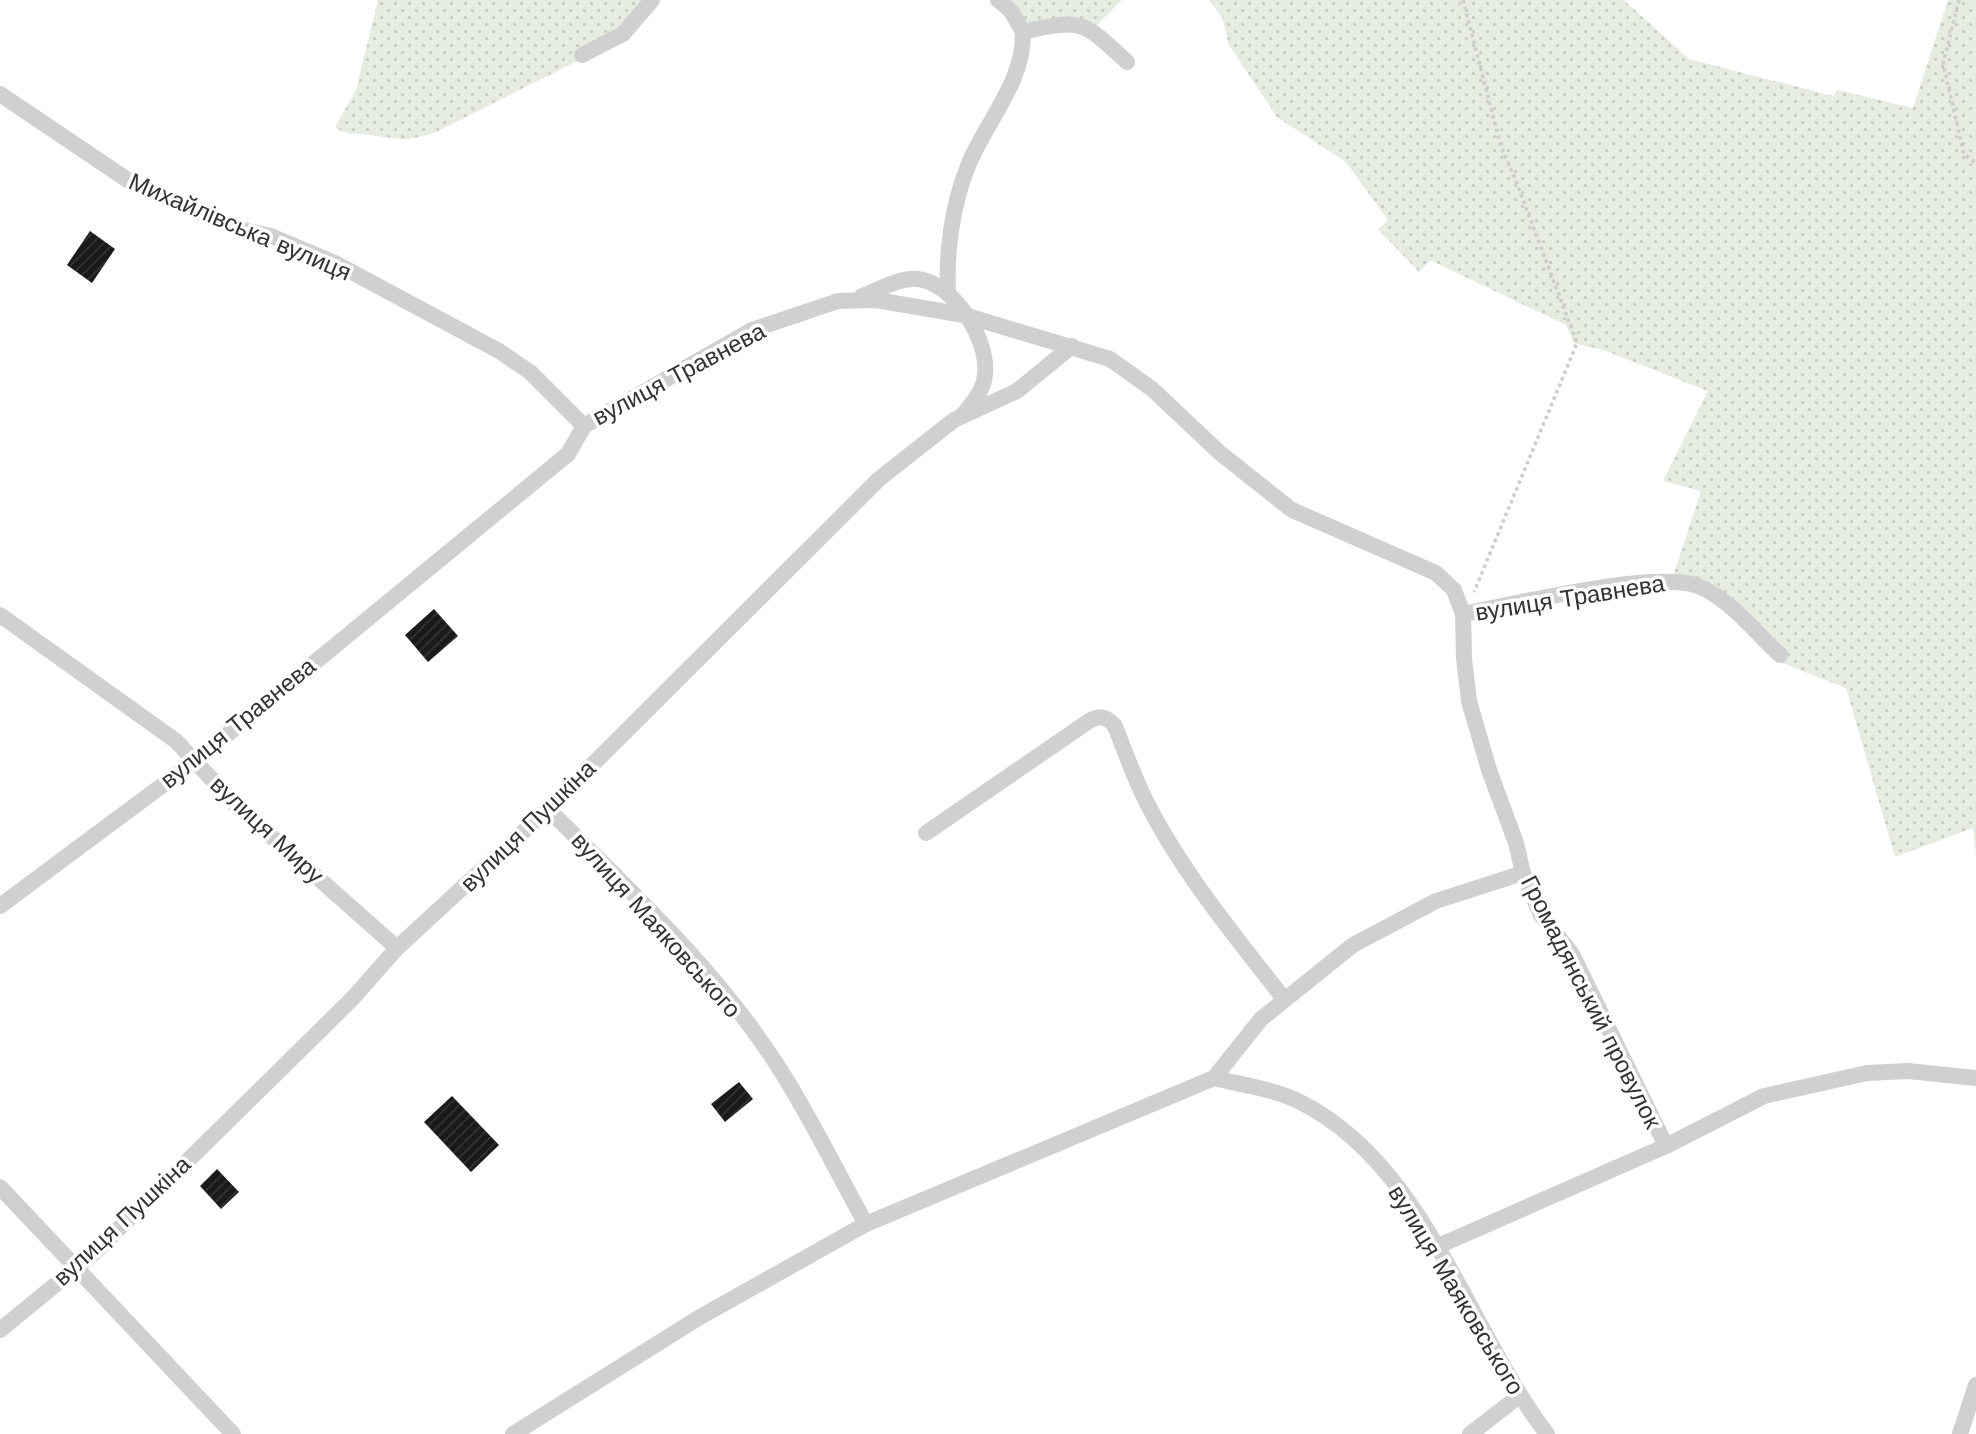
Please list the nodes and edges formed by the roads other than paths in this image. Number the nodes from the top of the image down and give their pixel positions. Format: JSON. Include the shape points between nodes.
{"nodes":[{"id":1,"x":652,"y":0,"type":"edge"},
{"id":2,"x":998,"y":0,"type":"edge"},
{"id":3,"x":1023,"y":32,"type":"junction"},
{"id":4,"x":582,"y":55,"type":"dead end"},
{"id":5,"x":1127,"y":62,"type":"dead end"},
{"id":6,"x":0,"y":94,"type":"edge"},
{"id":7,"x":948,"y":294,"type":"junction"},
{"id":8,"x":853,"y":299,"type":"junction"},
{"id":9,"x":964,"y":315,"type":"junction"},
{"id":10,"x":1072,"y":346,"type":"junction"},
{"id":11,"x":961,"y":416,"type":"junction"},
{"id":12,"x":584,"y":426,"type":"junction"},
{"id":13,"x":1463,"y":614,"type":"junction"},
{"id":14,"x":0,"y":615,"type":"edge"},
{"id":15,"x":1780,"y":655,"type":"dead end"},
{"id":16,"x":195,"y":761,"type":"junction"},
{"id":17,"x":548,"y":809,"type":"junction"},
{"id":18,"x":926,"y":833,"type":"dead end"},
{"id":19,"x":1522,"y":873,"type":"junction"},
{"id":20,"x":0,"y":906,"type":"edge"},
{"id":21,"x":397,"y":948,"type":"junction"},
{"id":22,"x":1284,"y":999,"type":"junction"},
{"id":23,"x":1214,"y":1078,"type":"junction"},
{"id":24,"x":1976,"y":1078,"type":"edge"},
{"id":25,"x":1666,"y":1146,"type":"junction"},
{"id":26,"x":0,"y":1188,"type":"edge"},
{"id":27,"x":866,"y":1224,"type":"junction"},
{"id":28,"x":1436,"y":1247,"type":"junction"},
{"id":29,"x":74,"y":1268,"type":"junction"},
{"id":30,"x":0,"y":1331,"type":"edge"},
{"id":31,"x":1976,"y":1385,"type":"edge"},
{"id":32,"x":1518,"y":1396,"type":"junction"},
{"id":33,"x":233,"y":1434,"type":"edge"},
{"id":34,"x":513,"y":1434,"type":"edge"},
{"id":35,"x":1470,"y":1434,"type":"edge"},
{"id":36,"x":1547,"y":1434,"type":"edge"},
{"id":37,"x":1960,"y":1434,"type":"edge"}],
"edges":[{"from":1,"to":4,"type":"street","via":[[623,34]]},
{"from":2,"to":3,"type":"street"},
{"from":3,"to":5,"type":"street","via":[[1075,23],[1095,32]]},
{"from":3,"to":7,"type":"street","via":[[1018,68],[967,167],[960,191],[947,262]]},
{"from":6,"to":12,"type":"street","name":"Михайлівська вулиця","via":[[135,185],[335,263],[499,351],[530,372]]},
{"from":7,"to":8,"type":"street","via":[[921,279],[906,279]]},
{"from":7,"to":9,"type":"street"},
{"from":8,"to":9,"type":"street","name":"вулиця Травнева"},
{"from":8,"to":12,"type":"street","name":"вулиця Травнева","via":[[752,331]]},
{"from":9,"to":10,"type":"street","name":"вулиця Травнева"},
{"from":9,"to":11,"type":"street","via":[[985,355],[985,374],[982,390]]},
{"from":10,"to":11,"type":"street","name":"вулиця Пушкіна","via":[[1017,391]]},
{"from":10,"to":13,"type":"street","name":"вулиця Травнева","via":[[1110,359],[1152,389],[1220,453],[1292,510],[1436,573],[1454,590]]},
{"from":11,"to":17,"type":"street","name":"вулиця Пушкіна","via":[[879,479]]},
{"from":12,"to":16,"type":"street","name":"вулиця Травнева","via":[[568,454]]},
{"from":13,"to":15,"type":"street","name":"вулиця Травнева","via":[[1611,587],[1685,582],[1716,597]]},
{"from":13,"to":19,"type":"street","name":"Громадянський провулок","via":[[1469,701]]},
{"from":14,"to":16,"type":"street","name":"вулиця Миру","via":[[176,741]]},
{"from":16,"to":20,"type":"street","name":"вулиця Травнева"},
{"from":16,"to":21,"type":"street","name":"вулиця Миру","via":[[237,806]]},
{"from":17,"to":21,"type":"street","name":"вулиця Пушкіна"},
{"from":17,"to":27,"type":"street","name":"вулиця Маяковського","via":[[690,955],[756,1037],[781,1071]]},
{"from":18,"to":22,"type":"street","via":[[1089,721],[1108,718],[1162,831]]},
{"from":19,"to":22,"type":"street","via":[[1436,901],[1395,922],[1353,946]]},
{"from":19,"to":25,"type":"street","name":"Громадянський провулок","via":[[1541,915],[1572,954]]},
{"from":21,"to":29,"type":"street","name":"вулиця Пушкіна","via":[[295,1057]]},
{"from":22,"to":23,"type":"street","via":[[1261,1019]]},
{"from":23,"to":27,"type":"street"},
{"from":23,"to":28,"type":"street","name":"вулиця Маяковського","via":[[1298,1101],[1325,1118],[1380,1166]]},
{"from":24,"to":25,"type":"street","name":"Громадянський провулок","via":[[1908,1071],[1816,1082],[1764,1096]]},
{"from":25,"to":28,"type":"street","name":"Громадянський провулок"},
{"from":26,"to":29,"type":"street"},
{"from":27,"to":34,"type":"street","via":[[700,1317]]},
{"from":28,"to":32,"type":"street","name":"вулиця Маяковського"},
{"from":29,"to":30,"type":"street","name":"вулиця Пушкіна"},
{"from":29,"to":33,"type":"street"},
{"from":31,"to":37,"type":"street"},
{"from":32,"to":35,"type":"street"},
{"from":32,"to":36,"type":"street","name":"вулиця Маяковського"}]}
